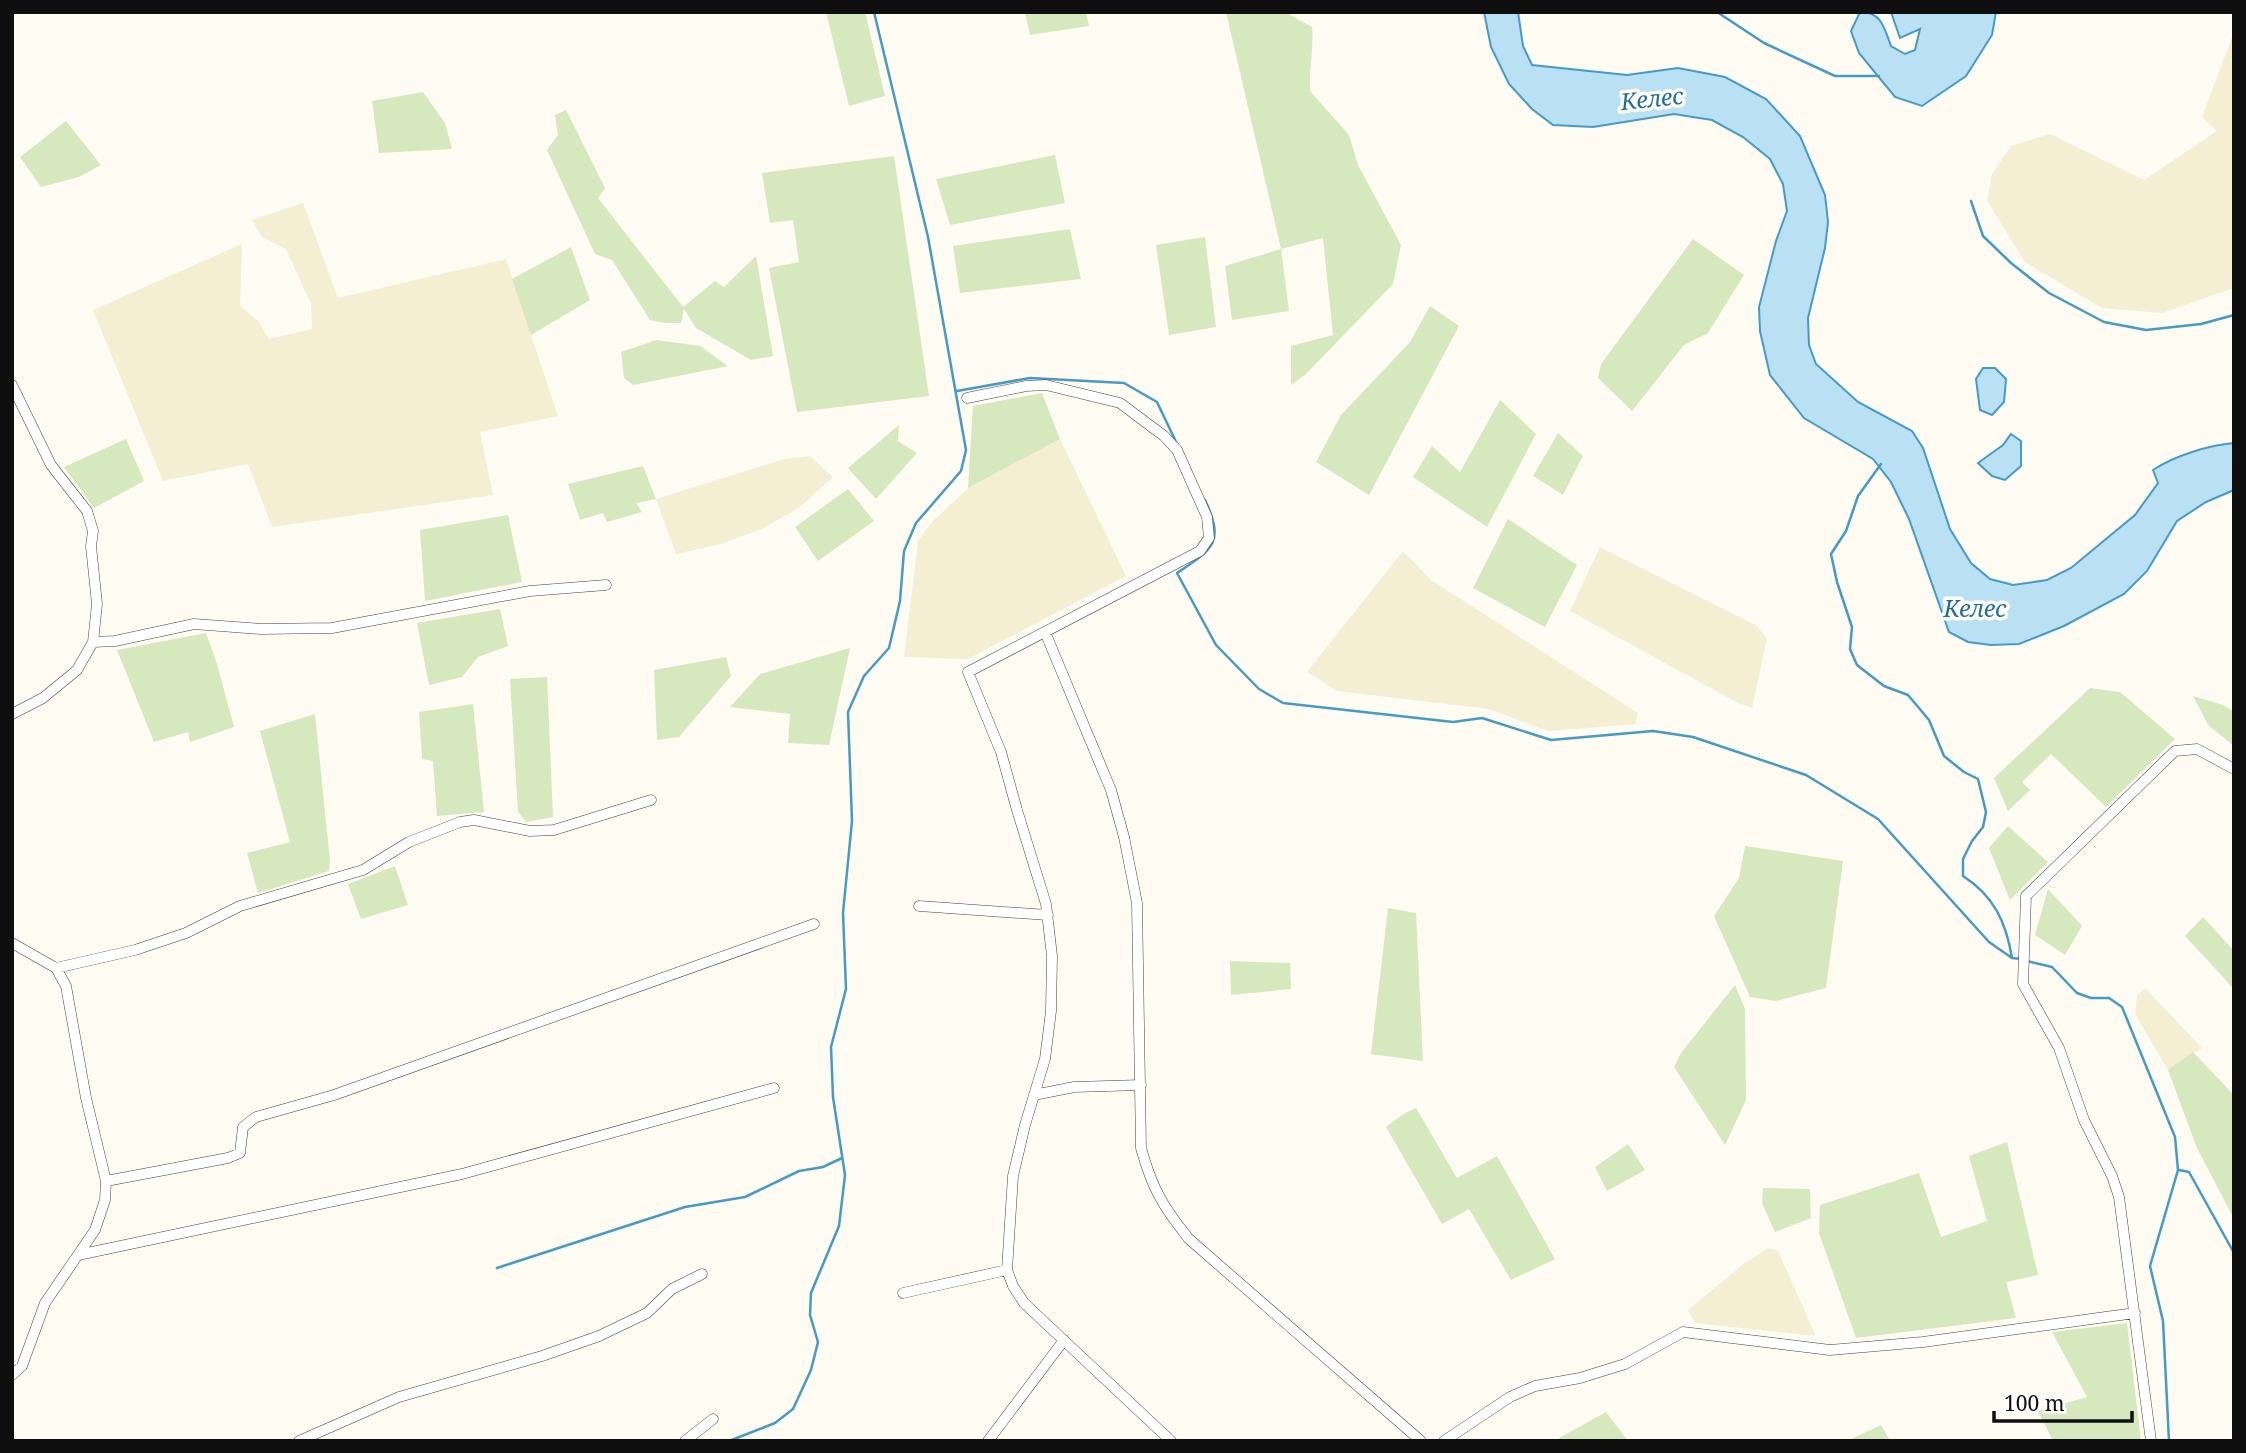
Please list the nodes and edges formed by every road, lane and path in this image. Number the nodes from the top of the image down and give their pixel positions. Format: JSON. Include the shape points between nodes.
{"nodes":[{"id":1,"x":12,"y":385,"type":"edge"},
{"id":2,"x":967,"y":398,"type":"dead end"},
{"id":3,"x":606,"y":585,"type":"dead end"},
{"id":4,"x":1045,"y":632,"type":"junction"},
{"id":5,"x":93,"y":642,"type":"junction"},
{"id":6,"x":12,"y":713,"type":"edge"},
{"id":7,"x":2234,"y":769,"type":"edge"},
{"id":8,"x":651,"y":800,"type":"dead end"},
{"id":9,"x":919,"y":906,"type":"dead end"},
{"id":10,"x":1048,"y":915,"type":"junction"},
{"id":11,"x":814,"y":924,"type":"dead end"},
{"id":12,"x":12,"y":943,"type":"edge"},
{"id":13,"x":56,"y":968,"type":"junction"},
{"id":14,"x":1142,"y":1085,"type":"junction"},
{"id":15,"x":774,"y":1088,"type":"dead end"},
{"id":16,"x":1034,"y":1095,"type":"junction"},
{"id":17,"x":106,"y":1181,"type":"junction"},
{"id":18,"x":78,"y":1255,"type":"junction"},
{"id":19,"x":1007,"y":1270,"type":"junction"},
{"id":20,"x":702,"y":1274,"type":"dead end"},
{"id":21,"x":902,"y":1293,"type":"dead end"},
{"id":22,"x":2135,"y":1313,"type":"junction"},
{"id":23,"x":1065,"y":1340,"type":"junction"},
{"id":24,"x":12,"y":1375,"type":"edge"},
{"id":25,"x":713,"y":1419,"type":"dead end"},
{"id":26,"x":299,"y":1441,"type":"edge"},
{"id":27,"x":685,"y":1441,"type":"edge"},
{"id":28,"x":988,"y":1441,"type":"edge"},
{"id":29,"x":1171,"y":1441,"type":"edge"},
{"id":30,"x":1421,"y":1441,"type":"edge"},
{"id":31,"x":1444,"y":1441,"type":"edge"},
{"id":32,"x":2151,"y":1441,"type":"edge"}],
"edges":[{"from":1,"to":5,"type":"street","via":[[51,465],[87,511],[93,531],[97,604]]},
{"from":2,"to":4,"type":"street","via":[[1045,385],[1120,403],[1177,450],[1206,517],[1209,538],[1200,551]]},
{"from":3,"to":5,"type":"street","via":[[530,591],[332,628],[194,624]]},
{"from":4,"to":10,"type":"street","via":[[968,672],[1001,752]]},
{"from":4,"to":14,"type":"street","via":[[1111,790],[1124,836],[1136,903]]},
{"from":5,"to":6,"type":"street","via":[[77,670],[43,698]]},
{"from":7,"to":22,"type":"street","via":[[2197,749],[2175,751],[2026,896],[2023,984],[2059,1048],[2084,1119],[2112,1176]]},
{"from":8,"to":13,"type":"street","via":[[554,830],[460,822],[409,842],[363,870],[240,906],[186,933],[135,950]]},
{"from":9,"to":10,"type":"street"},
{"from":10,"to":16,"type":"street","via":[[1051,1011],[1045,1059]]},
{"from":11,"to":17,"type":"street","via":[[334,1096],[256,1117],[243,1127],[240,1153],[229,1158]]},
{"from":12,"to":13,"type":"street"},
{"from":13,"to":17,"type":"street","via":[[66,986]]},
{"from":14,"to":16,"type":"street","via":[[1074,1087]]},
{"from":14,"to":30,"type":"street","via":[[1141,1147],[1149,1178],[1189,1239]]},
{"from":15,"to":18,"type":"street","via":[[462,1174]]},
{"from":16,"to":19,"type":"street","via":[[1013,1176]]},
{"from":17,"to":18,"type":"street","via":[[106,1200],[95,1230]]},
{"from":18,"to":24,"type":"street","via":[[44,1303],[22,1366]]},
{"from":19,"to":21,"type":"street"},
{"from":19,"to":23,"type":"street","via":[[1024,1303]]},
{"from":20,"to":26,"type":"street","via":[[672,1289],[647,1313],[599,1336],[399,1398]]},
{"from":22,"to":31,"type":"street","via":[[1830,1350],[1683,1332],[1625,1364],[1535,1386],[1510,1397]]},
{"from":22,"to":32,"type":"street"},
{"from":23,"to":28,"type":"street"},
{"from":23,"to":29,"type":"street"},
{"from":25,"to":27,"type":"street"}]}
